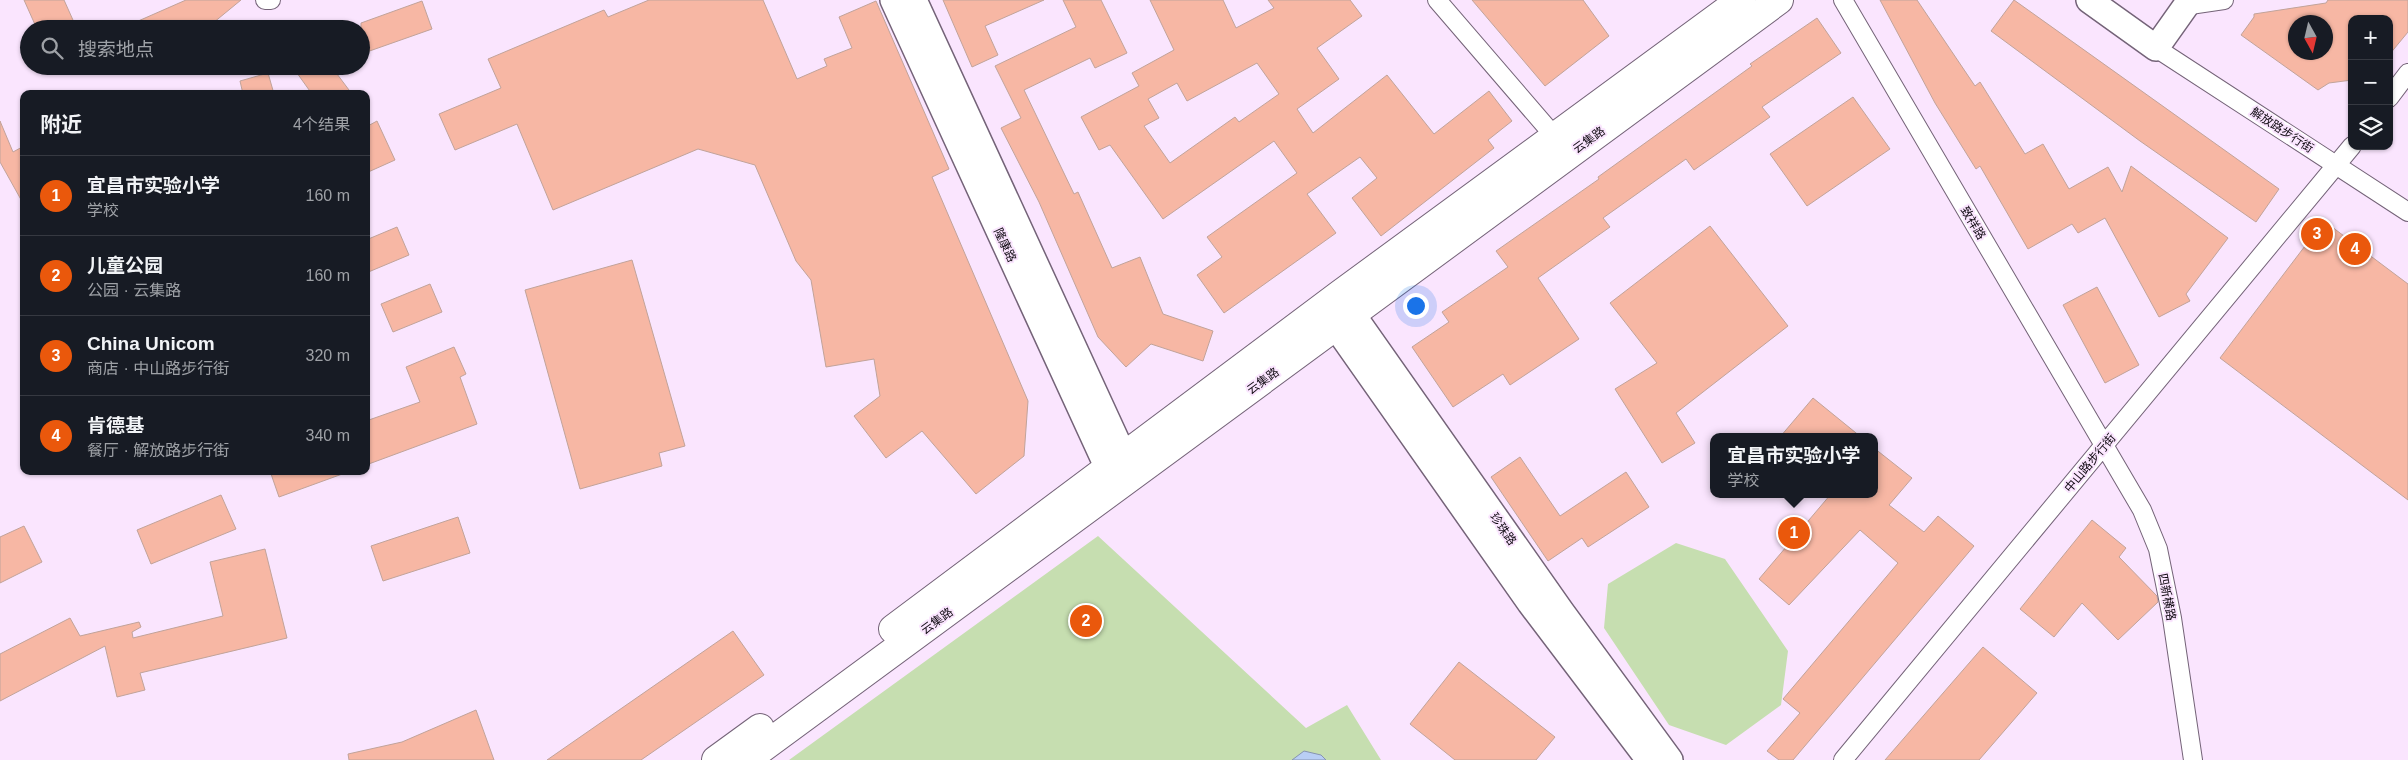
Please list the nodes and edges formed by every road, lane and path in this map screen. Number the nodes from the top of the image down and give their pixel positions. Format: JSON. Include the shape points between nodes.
{"nodes":[{"id":1,"x":266,"y":0,"type":"edge"},
{"id":2,"x":271,"y":0,"type":"edge"},
{"id":3,"x":893,"y":0,"type":"edge"},
{"id":4,"x":914,"y":0,"type":"edge"},
{"id":5,"x":1437,"y":0,"type":"edge"},
{"id":6,"x":1741,"y":0,"type":"edge"},
{"id":7,"x":1779,"y":0,"type":"edge"},
{"id":8,"x":1843,"y":0,"type":"edge"},
{"id":9,"x":2089,"y":0,"type":"edge"},
{"id":10,"x":2190,"y":0,"type":"edge"},
{"id":11,"x":2224,"y":0,"type":"edge"},
{"id":12,"x":2156,"y":48,"type":"junction"},
{"id":13,"x":2408,"y":73,"type":"edge"},
{"id":14,"x":2393,"y":93,"type":"edge"},
{"id":15,"x":1555,"y":137,"type":"junction"},
{"id":16,"x":2349,"y":150,"type":"edge"},
{"id":17,"x":2338,"y":165,"type":"junction"},
{"id":18,"x":2408,"y":212,"type":"edge"},
{"id":19,"x":1337,"y":311,"type":"junction"},
{"id":20,"x":2104,"y":446,"type":"junction"},
{"id":21,"x":1120,"y":473,"type":"junction"},
{"id":22,"x":716,"y":760,"type":"edge"},
{"id":23,"x":746,"y":760,"type":"edge"},
{"id":24,"x":1649,"y":760,"type":"edge"},
{"id":25,"x":1670,"y":760,"type":"edge"},
{"id":26,"x":1843,"y":760,"type":"edge"},
{"id":27,"x":2193,"y":760,"type":"edge"}],
"edges":[{"from":1,"to":2,"type":"street"},
{"from":3,"to":21,"type":"main road","name":"隆康路"},
{"from":4,"to":21,"type":"main road","name":"隆康路"},
{"from":5,"to":15,"type":"street"},
{"from":6,"to":15,"type":"main road","name":"云集路"},
{"from":7,"to":19,"type":"main road","name":"云集路"},
{"from":8,"to":20,"type":"street","name":"致祥路"},
{"from":9,"to":12,"type":"main road"},
{"from":10,"to":12,"type":"main road"},
{"from":11,"to":12,"type":"street","via":[[2190,5]]},
{"from":12,"to":17,"type":"street","name":"解放路步行街"},
{"from":13,"to":14,"type":"street"},
{"from":15,"to":19,"type":"main road","name":"云集路"},
{"from":16,"to":17,"type":"street","name":"中山路步行街"},
{"from":17,"to":18,"type":"street","name":"解放路步行街"},
{"from":17,"to":20,"type":"street","name":"中山路步行街"},
{"from":19,"to":21,"type":"main road","name":"云集路"},
{"from":19,"to":24,"type":"main road","name":"珍珠路","via":[[1530,603]]},
{"from":19,"to":25,"type":"main road","name":"珍珠路"},
{"from":20,"to":26,"type":"street","name":"中山路步行街"},
{"from":20,"to":27,"type":"street","name":"四新横路","via":[[2142,510],[2158,549],[2172,618]]},
{"from":21,"to":22,"type":"main road","name":"云集路"},
{"from":21,"to":23,"type":"main road","name":"云集路"}]}
